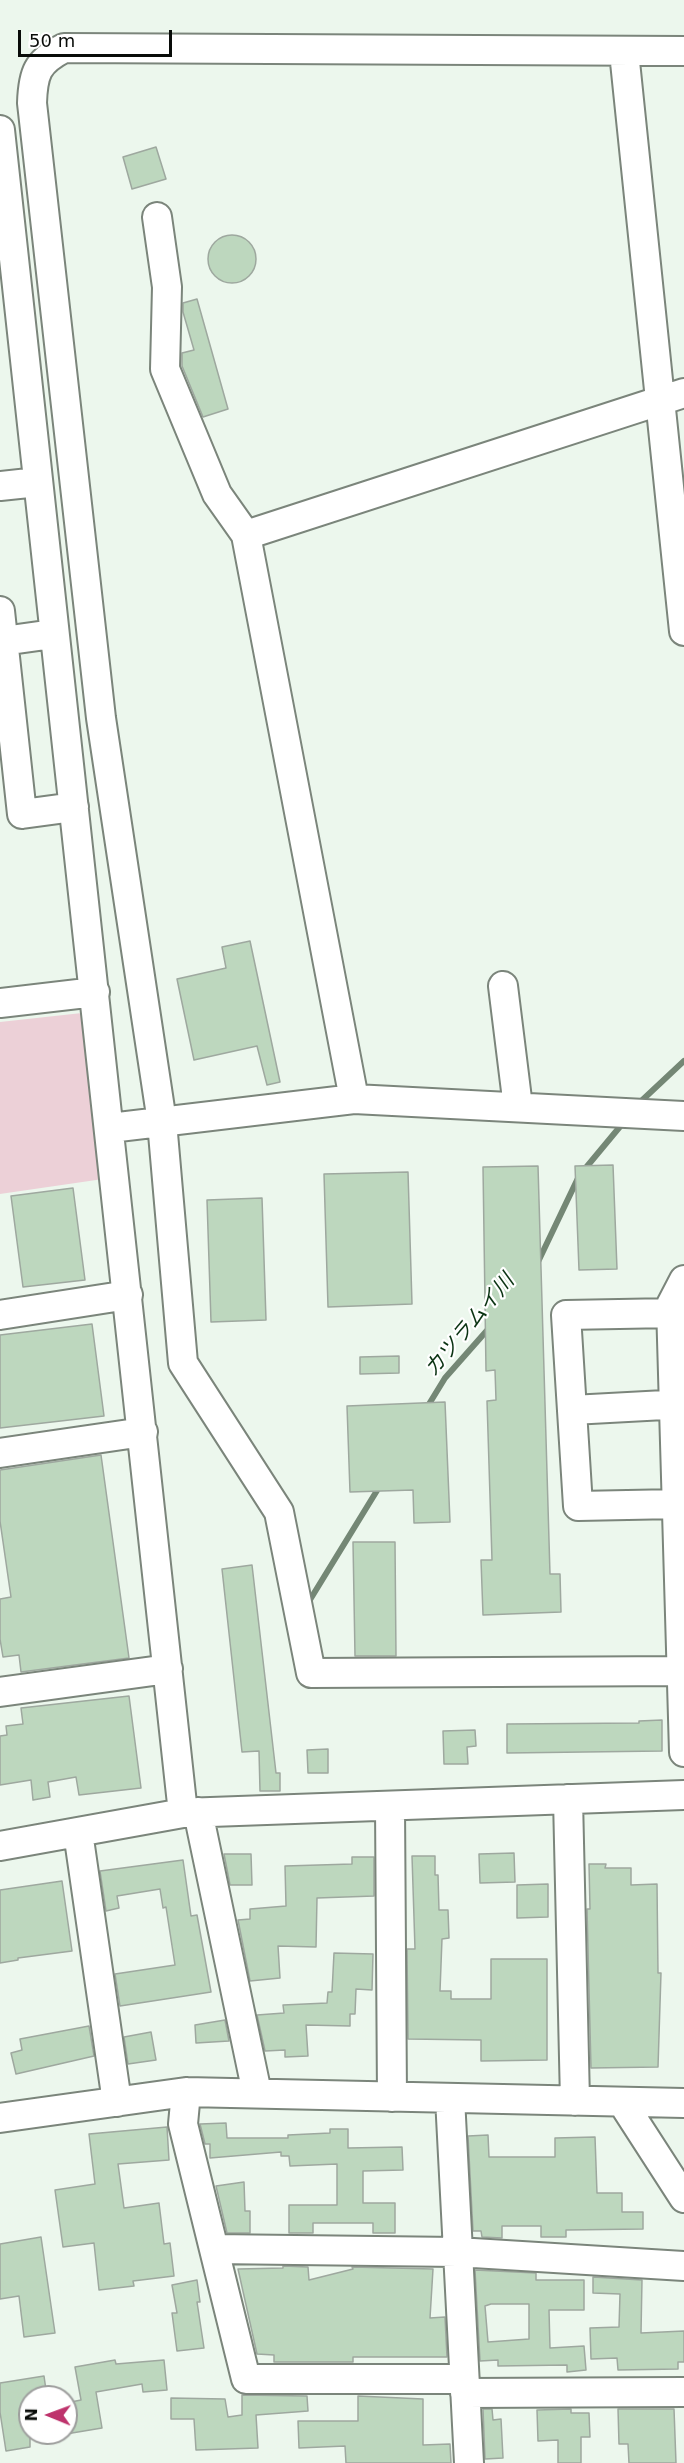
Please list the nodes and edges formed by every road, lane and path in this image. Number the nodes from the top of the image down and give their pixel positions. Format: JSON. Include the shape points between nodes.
{"nodes":[{"id":1,"x":684,"y":51,"type":"edge"},
{"id":2,"x":624,"y":52,"type":"junction"},
{"id":3,"x":0,"y":130,"type":"edge"},
{"id":4,"x":157,"y":217,"type":"dead end"},
{"id":5,"x":672,"y":397,"type":"edge"},
{"id":6,"x":38,"y":482,"type":"junction"},
{"id":7,"x":0,"y":486,"type":"edge"},
{"id":8,"x":246,"y":535,"type":"junction"},
{"id":9,"x":0,"y":611,"type":"edge"},
{"id":10,"x":684,"y":631,"type":"edge"},
{"id":11,"x":53,"y":634,"type":"junction"},
{"id":12,"x":3,"y":641,"type":"junction"},
{"id":13,"x":74,"y":807,"type":"junction"},
{"id":14,"x":503,"y":986,"type":"dead end"},
{"id":15,"x":94,"y":992,"type":"junction"},
{"id":16,"x":0,"y":1003,"type":"edge"},
{"id":17,"x":354,"y":1099,"type":"junction"},
{"id":18,"x":518,"y":1107,"type":"junction"},
{"id":19,"x":684,"y":1116,"type":"edge"},
{"id":20,"x":162,"y":1122,"type":"junction"},
{"id":21,"x":110,"y":1128,"type":"junction"},
{"id":22,"x":684,"y":1280,"type":"edge"},
{"id":23,"x":128,"y":1295,"type":"junction"},
{"id":24,"x":672,"y":1313,"type":"junction"},
{"id":25,"x":0,"y":1315,"type":"edge"},
{"id":26,"x":679,"y":1405,"type":"edge"},
{"id":27,"x":572,"y":1410,"type":"junction"},
{"id":28,"x":143,"y":1432,"type":"junction"},
{"id":29,"x":0,"y":1453,"type":"edge"},
{"id":30,"x":677,"y":1504,"type":"junction"},
{"id":31,"x":168,"y":1669,"type":"junction"},
{"id":32,"x":683,"y":1671,"type":"edge"},
{"id":33,"x":0,"y":1692,"type":"edge"},
{"id":34,"x":684,"y":1752,"type":"edge"},
{"id":35,"x":684,"y":1795,"type":"edge"},
{"id":36,"x":568,"y":1799,"type":"junction"},
{"id":37,"x":390,"y":1806,"type":"junction"},
{"id":38,"x":190,"y":1813,"type":"junction"},
{"id":39,"x":78,"y":1832,"type":"junction"},
{"id":40,"x":0,"y":1846,"type":"edge"},
{"id":41,"x":186,"y":2092,"type":"junction"},
{"id":42,"x":257,"y":2093,"type":"junction"},
{"id":43,"x":392,"y":2097,"type":"junction"},
{"id":44,"x":450,"y":2098,"type":"junction"},
{"id":45,"x":575,"y":2101,"type":"junction"},
{"id":46,"x":117,"y":2102,"type":"junction"},
{"id":47,"x":622,"y":2102,"type":"junction"},
{"id":48,"x":684,"y":2103,"type":"edge"},
{"id":49,"x":0,"y":2118,"type":"edge"},
{"id":50,"x":684,"y":2198,"type":"edge"},
{"id":51,"x":214,"y":2249,"type":"junction"},
{"id":52,"x":457,"y":2252,"type":"junction"},
{"id":53,"x":684,"y":2266,"type":"edge"},
{"id":54,"x":465,"y":2386,"type":"junction"},
{"id":55,"x":684,"y":2392,"type":"edge"},
{"id":56,"x":469,"y":2463,"type":"edge"}],
"edges":[{"from":1,"to":2,"type":"street"},
{"from":2,"to":5,"type":"street"},
{"from":2,"to":20,"type":"street","via":[[63,48],[44,58],[33,82],[32,103],[101,718]]},
{"from":3,"to":6,"type":"street"},
{"from":4,"to":8,"type":"street","via":[[167,287],[165,369],[217,494]]},
{"from":5,"to":8,"type":"street"},
{"from":5,"to":10,"type":"street"},
{"from":6,"to":7,"type":"street"},
{"from":6,"to":11,"type":"street"},
{"from":8,"to":17,"type":"street"},
{"from":9,"to":12,"type":"street"},
{"from":11,"to":12,"type":"street"},
{"from":11,"to":13,"type":"street"},
{"from":12,"to":13,"type":"street","via":[[22,814]]},
{"from":13,"to":15,"type":"street"},
{"from":14,"to":18,"type":"street"},
{"from":15,"to":16,"type":"street"},
{"from":15,"to":21,"type":"street"},
{"from":17,"to":18,"type":"street"},
{"from":17,"to":20,"type":"street"},
{"from":18,"to":19,"type":"street"},
{"from":20,"to":21,"type":"street"},
{"from":20,"to":32,"type":"street","via":[[183,1364],[279,1512],[311,1673]]},
{"from":21,"to":23,"type":"street"},
{"from":22,"to":24,"type":"street","via":[[671,1305]]},
{"from":23,"to":25,"type":"street"},
{"from":23,"to":28,"type":"street"},
{"from":24,"to":26,"type":"street"},
{"from":24,"to":27,"type":"street","via":[[566,1315]]},
{"from":26,"to":27,"type":"street"},
{"from":26,"to":30,"type":"street"},
{"from":27,"to":30,"type":"street","via":[[578,1506]]},
{"from":28,"to":29,"type":"street"},
{"from":28,"to":31,"type":"street"},
{"from":30,"to":32,"type":"street"},
{"from":31,"to":33,"type":"street"},
{"from":31,"to":38,"type":"street"},
{"from":32,"to":34,"type":"street"},
{"from":35,"to":36,"type":"street"},
{"from":36,"to":37,"type":"street"},
{"from":36,"to":45,"type":"street"},
{"from":37,"to":38,"type":"street"},
{"from":37,"to":43,"type":"street"},
{"from":38,"to":39,"type":"street"},
{"from":38,"to":42,"type":"street"},
{"from":39,"to":40,"type":"street"},
{"from":39,"to":46,"type":"street"},
{"from":41,"to":42,"type":"street"},
{"from":41,"to":46,"type":"street"},
{"from":41,"to":51,"type":"street","via":[[183,2124]]},
{"from":42,"to":43,"type":"street"},
{"from":43,"to":44,"type":"street"},
{"from":44,"to":45,"type":"street"},
{"from":44,"to":52,"type":"street"},
{"from":45,"to":47,"type":"street"},
{"from":46,"to":49,"type":"street"},
{"from":47,"to":48,"type":"street"},
{"from":47,"to":50,"type":"street"},
{"from":51,"to":52,"type":"street"},
{"from":51,"to":54,"type":"street","via":[[246,2379]]},
{"from":52,"to":53,"type":"street"},
{"from":52,"to":54,"type":"street"},
{"from":54,"to":55,"type":"street"},
{"from":54,"to":56,"type":"street"}]}
